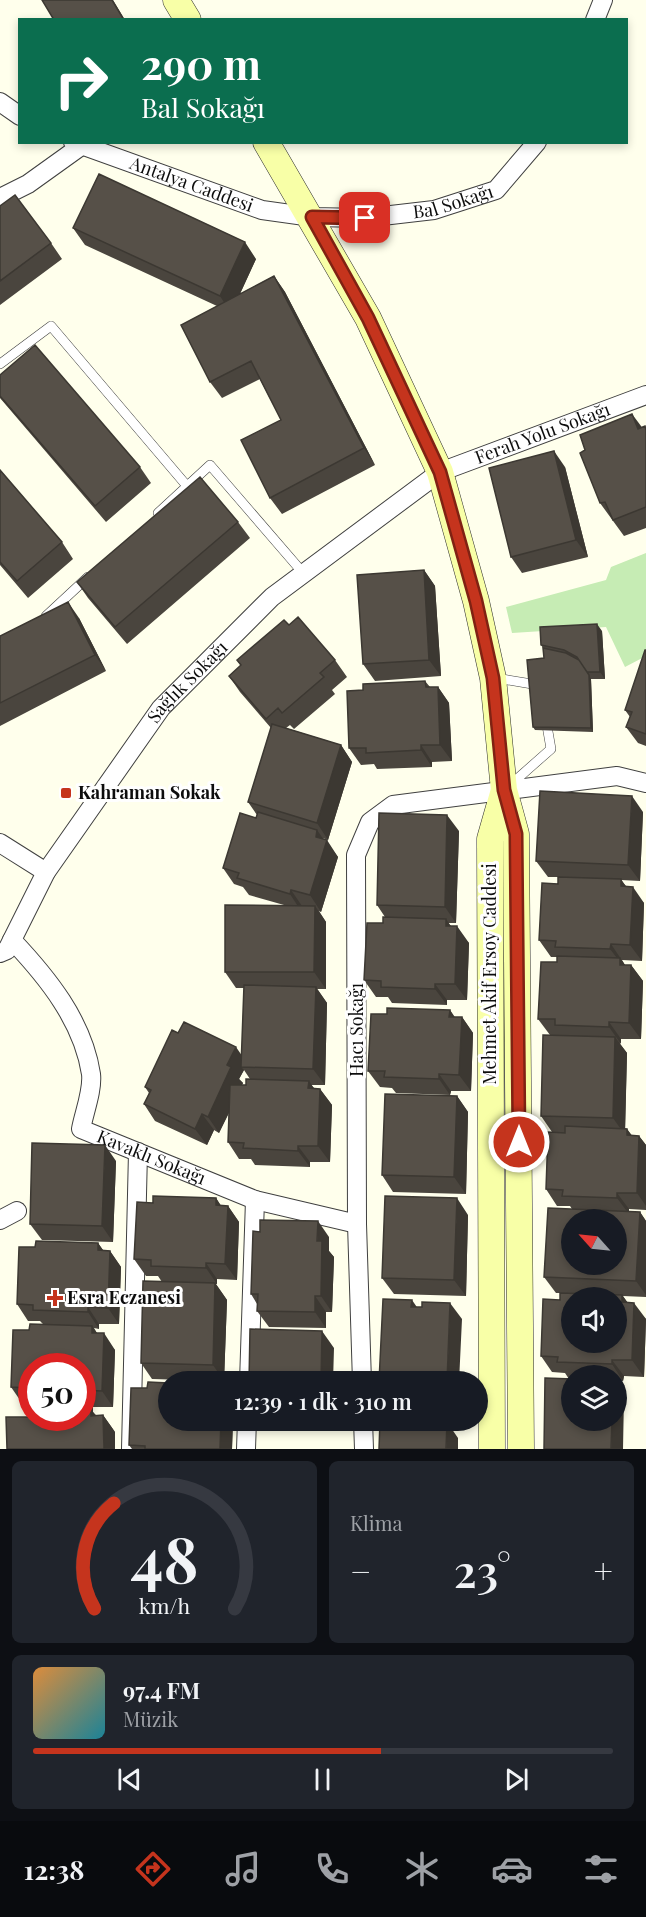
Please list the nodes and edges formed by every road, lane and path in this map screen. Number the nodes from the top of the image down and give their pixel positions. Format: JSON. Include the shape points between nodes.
{"nodes":[{"id":1,"x":176,"y":0,"type":"edge"},
{"id":2,"x":603,"y":0,"type":"edge"},
{"id":3,"x":187,"y":18,"type":"edge"},
{"id":4,"x":596,"y":18,"type":"edge"},
{"id":5,"x":0,"y":102,"type":"edge"},
{"id":6,"x":18,"y":115,"type":"edge"},
{"id":7,"x":77,"y":144,"type":"edge"},
{"id":8,"x":267,"y":144,"type":"edge"},
{"id":9,"x":535,"y":144,"type":"edge"},
{"id":10,"x":0,"y":198,"type":"edge"},
{"id":11,"x":312,"y":217,"type":"junction"},
{"id":12,"x":0,"y":364,"type":"edge"},
{"id":13,"x":646,"y":395,"type":"edge"},
{"id":14,"x":440,"y":472,"type":"junction"},
{"id":15,"x":187,"y":486,"type":"junction"},
{"id":16,"x":153,"y":517,"type":"edge"},
{"id":17,"x":94,"y":572,"type":"edge"},
{"id":18,"x":304,"y":574,"type":"junction"},
{"id":19,"x":34,"y":623,"type":"edge"},
{"id":20,"x":493,"y":678,"type":"junction"},
{"id":21,"x":543,"y":696,"type":"edge"},
{"id":22,"x":544,"y":707,"type":"edge"},
{"id":23,"x":646,"y":783,"type":"edge"},
{"id":24,"x":504,"y":790,"type":"junction"},
{"id":25,"x":0,"y":843,"type":"edge"},
{"id":26,"x":46,"y":872,"type":"junction"},
{"id":27,"x":6,"y":946,"type":"edge"},
{"id":28,"x":138,"y":1152,"type":"junction"},
{"id":29,"x":255,"y":1200,"type":"junction"},
{"id":30,"x":17,"y":1211,"type":"dead end"},
{"id":31,"x":0,"y":1220,"type":"edge"},
{"id":32,"x":357,"y":1224,"type":"junction"},
{"id":33,"x":249,"y":1371,"type":"edge"},
{"id":34,"x":362,"y":1371,"type":"edge"},
{"id":35,"x":247,"y":1431,"type":"edge"},
{"id":36,"x":363,"y":1431,"type":"edge"},
{"id":37,"x":131,"y":1449,"type":"edge"},
{"id":38,"x":246,"y":1449,"type":"edge"},
{"id":39,"x":364,"y":1449,"type":"edge"},
{"id":40,"x":492,"y":1449,"type":"edge"},
{"id":41,"x":521,"y":1449,"type":"edge"}],
"edges":[{"from":1,"to":3,"type":"main road"},
{"from":2,"to":4,"type":"street"},
{"from":5,"to":6,"type":"street"},
{"from":7,"to":10,"type":"street","via":[[28,184]]},
{"from":7,"to":11,"type":"street","name":"Antalya Caddesi","via":[[262,210]]},
{"from":8,"to":11,"type":"main road","name":"Mehmet Akif Ersoy Caddesi"},
{"from":9,"to":11,"type":"street","name":"Bal Sokağı","via":[[496,190],[434,210],[365,218]]},
{"from":11,"to":14,"type":"main road","name":"Mehmet Akif Ersoy Caddesi","via":[[368,318]]},
{"from":12,"to":15,"type":"lane","via":[[51,326]]},
{"from":13,"to":14,"type":"street","name":"Ferah Yolu Sokağı"},
{"from":14,"to":18,"type":"street","name":"Sağlık Sokağı"},
{"from":14,"to":20,"type":"main road","name":"Mehmet Akif Ersoy Caddesi"},
{"from":15,"to":16,"type":"lane"},
{"from":15,"to":18,"type":"lane","via":[[210,465]]},
{"from":17,"to":19,"type":"lane"},
{"from":18,"to":26,"type":"street","name":"Sağlık Sokağı","via":[[272,597],[161,708]]},
{"from":20,"to":21,"type":"lane","via":[[541,686]]},
{"from":20,"to":24,"type":"main road","name":"Mehmet Akif Ersoy Caddesi"},
{"from":22,"to":24,"type":"lane","via":[[550,749]]},
{"from":23,"to":24,"type":"street","name":"Hacı Sokağı","via":[[617,776]]},
{"from":24,"to":32,"type":"street","name":"Hacı Sokağı","via":[[393,805],[370,822],[356,855]]},
{"from":24,"to":40,"type":"main road","name":"Mehmet Akif Ersoy Caddesi","via":[[490,839]]},
{"from":24,"to":41,"type":"main road","name":"Mehmet Akif Ersoy Caddesi","via":[[516,834]]},
{"from":25,"to":26,"type":"street"},
{"from":26,"to":27,"type":"street","name":"Sağlık Sokağı"},
{"from":27,"to":28,"type":"street","name":"Kavaklı Sokağı","via":[[34,963],[75,1022],[91,1076],[81,1129]]},
{"from":28,"to":29,"type":"street","name":"Kavaklı Sokağı"},
{"from":28,"to":37,"type":"street"},
{"from":29,"to":32,"type":"street","name":"Kavaklı Sokağı"},
{"from":29,"to":33,"type":"street"},
{"from":30,"to":31,"type":"street"},
{"from":32,"to":34,"type":"street","name":"Hacı Sokağı"},
{"from":35,"to":38,"type":"street"},
{"from":36,"to":39,"type":"street"}]}
